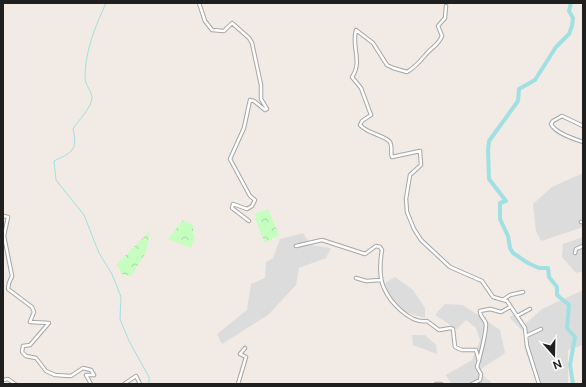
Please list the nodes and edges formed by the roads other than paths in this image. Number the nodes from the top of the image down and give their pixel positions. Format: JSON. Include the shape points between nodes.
{"nodes":[{"id":1,"x":199,"y":3,"type":"edge"},
{"id":2,"x":446,"y":6,"type":"dead end"},
{"id":3,"x":583,"y":126,"type":"edge"},
{"id":4,"x":583,"y":142,"type":"edge"},
{"id":5,"x":3,"y":216,"type":"edge"},
{"id":6,"x":249,"y":221,"type":"dead end"},
{"id":7,"x":296,"y":246,"type":"dead end"},
{"id":8,"x":583,"y":246,"type":"edge"},
{"id":9,"x":575,"y":253,"type":"dead end"},
{"id":10,"x":356,"y":278,"type":"dead end"},
{"id":11,"x":381,"y":280,"type":"junction"},
{"id":12,"x":523,"y":292,"type":"dead end"},
{"id":13,"x":504,"y":299,"type":"junction"},
{"id":14,"x":510,"y":307,"type":"junction"},
{"id":15,"x":530,"y":308,"type":"dead end"},
{"id":16,"x":517,"y":316,"type":"junction"},
{"id":17,"x":541,"y":329,"type":"dead end"},
{"id":18,"x":526,"y":336,"type":"junction"},
{"id":19,"x":245,"y":348,"type":"dead end"},
{"id":20,"x":479,"y":361,"type":"junction"},
{"id":21,"x":3,"y":380,"type":"edge"},
{"id":22,"x":15,"y":384,"type":"edge"},
{"id":23,"x":90,"y":384,"type":"edge"},
{"id":24,"x":124,"y":384,"type":"edge"},
{"id":25,"x":140,"y":384,"type":"edge"},
{"id":26,"x":238,"y":384,"type":"edge"},
{"id":27,"x":436,"y":384,"type":"edge"},
{"id":28,"x":441,"y":384,"type":"edge"},
{"id":29,"x":472,"y":384,"type":"edge"},
{"id":30,"x":539,"y":384,"type":"edge"}],
"edges":[{"from":1,"to":6,"type":"street","via":[[205,21],[212,30],[224,31],[232,23],[252,43],[261,85],[261,99],[266,109],[250,100],[244,128],[230,159],[250,196],[255,200],[247,210],[233,204],[232,208]]},
{"from":2,"to":13,"type":"street","via":[[445,18],[438,26],[442,36],[439,43],[407,72],[387,65],[373,42],[356,30],[354,39],[358,68],[352,77],[361,88],[371,115],[360,125],[368,133],[389,141],[392,145],[392,157],[420,151],[421,164],[410,175],[406,199],[407,212],[414,229],[421,240],[450,267],[482,281],[491,295]]},
{"from":3,"to":4,"type":"street","via":[[562,116],[551,124],[552,127]]},
{"from":5,"to":23,"type":"street","via":[[8,217],[4,236],[12,276],[8,289],[32,307],[34,312],[30,322],[49,323],[30,345],[23,346],[22,352],[26,356],[36,358],[46,371],[55,375],[71,376],[86,368],[94,375],[86,375]]},
{"from":7,"to":11,"type":"street","via":[[322,240],[365,254],[376,246],[380,247]]},
{"from":8,"to":9,"type":"street","via":[[576,248]]},
{"from":10,"to":11,"type":"street","via":[[366,281]]},
{"from":11,"to":20,"type":"street","via":[[388,295],[406,315],[422,322],[427,321],[439,330],[453,329],[455,347],[462,350],[473,348]]},
{"from":12,"to":13,"type":"street"},
{"from":13,"to":14,"type":"street"},
{"from":14,"to":16,"type":"street"},
{"from":14,"to":20,"type":"street","via":[[501,312],[484,309],[480,311],[486,325]]},
{"from":15,"to":16,"type":"street"},
{"from":16,"to":18,"type":"street","via":[[525,328]]},
{"from":17,"to":18,"type":"street"},
{"from":18,"to":30,"type":"street"},
{"from":19,"to":26,"type":"street","via":[[240,354],[246,357]]},
{"from":20,"to":29,"type":"street","via":[[480,380]]},
{"from":21,"to":22,"type":"street","via":[[8,379]]},
{"from":24,"to":25,"type":"street","via":[[136,376]]},
{"from":27,"to":28,"type":"street"}]}
